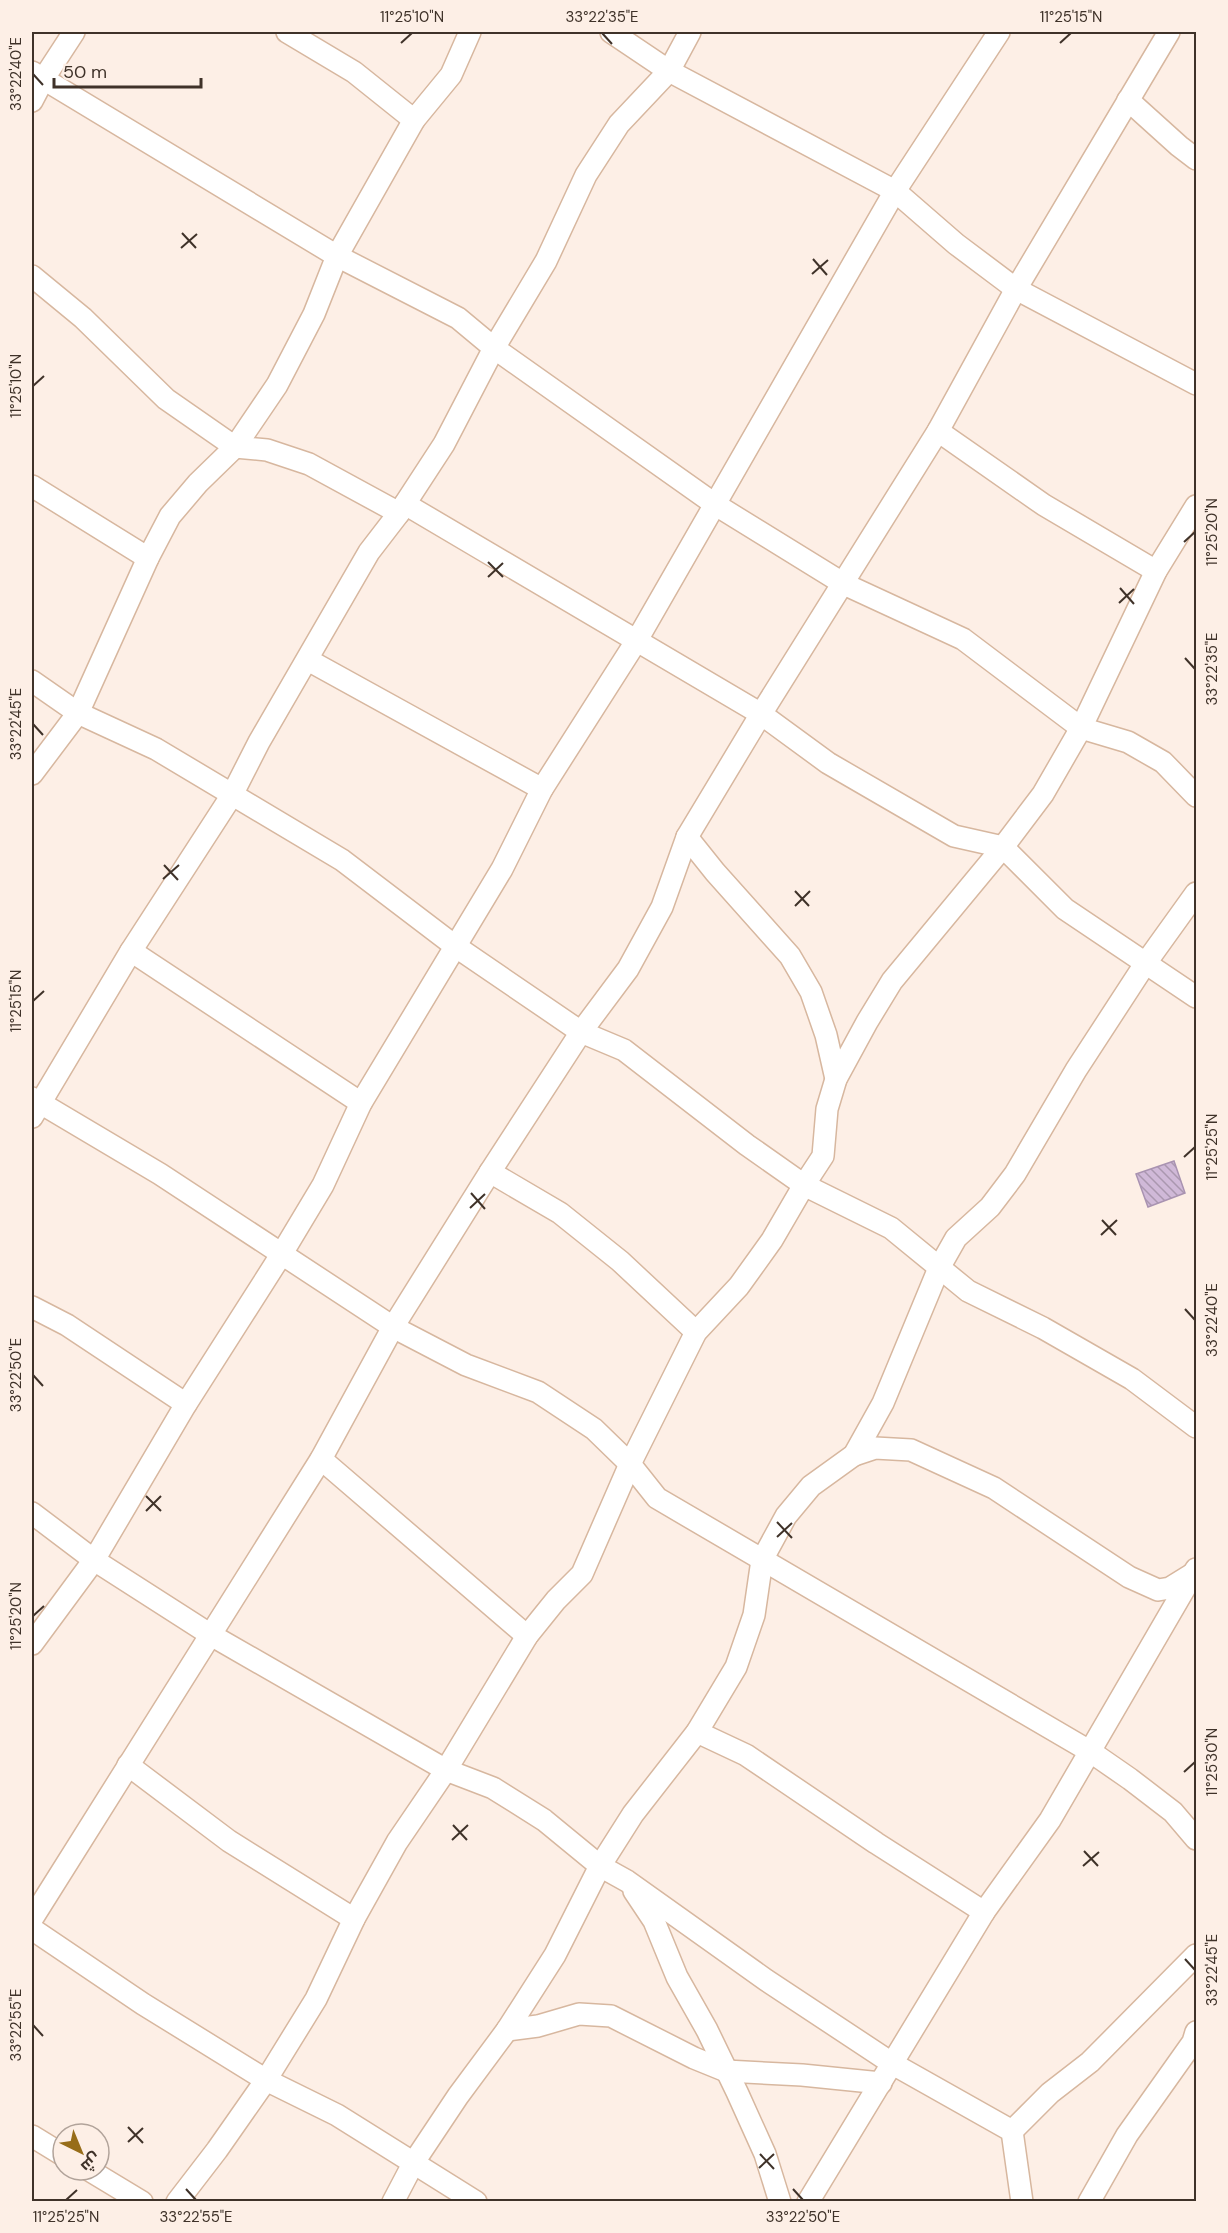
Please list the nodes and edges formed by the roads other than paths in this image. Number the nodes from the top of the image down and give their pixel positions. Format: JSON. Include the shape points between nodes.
{"nodes":[{"id":1,"x":74,"y":32,"type":"edge"},
{"id":2,"x":287,"y":32,"type":"edge"},
{"id":3,"x":470,"y":32,"type":"edge"},
{"id":4,"x":611,"y":32,"type":"edge"},
{"id":5,"x":690,"y":32,"type":"edge"},
{"id":6,"x":999,"y":32,"type":"edge"},
{"id":7,"x":1169,"y":32,"type":"edge"},
{"id":8,"x":669,"y":71,"type":"junction"},
{"id":9,"x":38,"y":75,"type":"edge"},
{"id":10,"x":1128,"y":100,"type":"junction"},
{"id":11,"x":32,"y":101,"type":"edge"},
{"id":12,"x":414,"y":120,"type":"junction"},
{"id":13,"x":1197,"y":159,"type":"edge"},
{"id":14,"x":896,"y":191,"type":"junction"},
{"id":15,"x":337,"y":256,"type":"junction"},
{"id":16,"x":32,"y":276,"type":"edge"},
{"id":17,"x":1016,"y":289,"type":"junction"},
{"id":18,"x":494,"y":348,"type":"junction"},
{"id":19,"x":1197,"y":384,"type":"edge"},
{"id":20,"x":938,"y":431,"type":"junction"},
{"id":21,"x":235,"y":447,"type":"junction"},
{"id":22,"x":32,"y":486,"type":"edge"},
{"id":23,"x":716,"y":505,"type":"junction"},
{"id":24,"x":1197,"y":506,"type":"edge"},
{"id":25,"x":402,"y":508,"type":"junction"},
{"id":26,"x":147,"y":558,"type":"junction"},
{"id":27,"x":1156,"y":571,"type":"junction"},
{"id":28,"x":844,"y":584,"type":"junction"},
{"id":29,"x":638,"y":639,"type":"junction"},
{"id":30,"x":308,"y":660,"type":"junction"},
{"id":31,"x":32,"y":681,"type":"edge"},
{"id":32,"x":78,"y":713,"type":"junction"},
{"id":33,"x":761,"y":714,"type":"junction"},
{"id":34,"x":1081,"y":728,"type":"junction"},
{"id":35,"x":32,"y":774,"type":"edge"},
{"id":36,"x":542,"y":789,"type":"junction"},
{"id":37,"x":232,"y":795,"type":"junction"},
{"id":38,"x":1197,"y":796,"type":"edge"},
{"id":39,"x":687,"y":837,"type":"junction"},
{"id":40,"x":1003,"y":847,"type":"junction"},
{"id":41,"x":1197,"y":893,"type":"edge"},
{"id":42,"x":455,"y":946,"type":"junction"},
{"id":43,"x":131,"y":951,"type":"junction"},
{"id":44,"x":1145,"y":964,"type":"junction"},
{"id":45,"x":1197,"y":997,"type":"edge"},
{"id":46,"x":581,"y":1032,"type":"junction"},
{"id":47,"x":836,"y":1079,"type":"junction"},
{"id":48,"x":361,"y":1103,"type":"junction"},
{"id":49,"x":34,"y":1106,"type":"edge"},
{"id":50,"x":490,"y":1172,"type":"junction"},
{"id":51,"x":804,"y":1185,"type":"junction"},
{"id":52,"x":281,"y":1255,"type":"junction"},
{"id":53,"x":939,"y":1268,"type":"junction"},
{"id":54,"x":32,"y":1307,"type":"edge"},
{"id":55,"x":393,"y":1327,"type":"junction"},
{"id":56,"x":696,"y":1332,"type":"junction"},
{"id":57,"x":186,"y":1404,"type":"junction"},
{"id":58,"x":1197,"y":1427,"type":"edge"},
{"id":59,"x":854,"y":1455,"type":"junction"},
{"id":60,"x":321,"y":1459,"type":"junction"},
{"id":61,"x":630,"y":1464,"type":"junction"},
{"id":62,"x":32,"y":1513,"type":"edge"},
{"id":63,"x":94,"y":1560,"type":"junction"},
{"id":64,"x":762,"y":1560,"type":"junction"},
{"id":65,"x":1195,"y":1571,"type":"edge"},
{"id":66,"x":211,"y":1635,"type":"junction"},
{"id":67,"x":527,"y":1636,"type":"junction"},
{"id":68,"x":32,"y":1644,"type":"edge"},
{"id":69,"x":697,"y":1732,"type":"junction"},
{"id":70,"x":1091,"y":1752,"type":"junction"},
{"id":71,"x":128,"y":1765,"type":"junction"},
{"id":72,"x":446,"y":1770,"type":"junction"},
{"id":73,"x":1197,"y":1839,"type":"edge"},
{"id":74,"x":600,"y":1866,"type":"junction"},
{"id":75,"x":627,"y":1881,"type":"junction"},
{"id":76,"x":984,"y":1912,"type":"junction"},
{"id":77,"x":32,"y":1919,"type":"edge"},
{"id":78,"x":354,"y":1919,"type":"junction"},
{"id":79,"x":32,"y":1929,"type":"edge"},
{"id":80,"x":1197,"y":1954,"type":"edge"},
{"id":81,"x":507,"y":2030,"type":"junction"},
{"id":82,"x":1195,"y":2039,"type":"edge"},
{"id":83,"x":893,"y":2064,"type":"junction"},
{"id":84,"x":726,"y":2071,"type":"junction"},
{"id":85,"x":266,"y":2080,"type":"junction"},
{"id":86,"x":881,"y":2083,"type":"junction"},
{"id":87,"x":1012,"y":2131,"type":"junction"},
{"id":88,"x":32,"y":2136,"type":"edge"},
{"id":89,"x":51,"y":2148,"type":"edge"},
{"id":90,"x":414,"y":2162,"type":"junction"},
{"id":91,"x":109,"y":2182,"type":"edge"},
{"id":92,"x":142,"y":2202,"type":"edge"},
{"id":93,"x":177,"y":2202,"type":"edge"},
{"id":94,"x":393,"y":2202,"type":"edge"},
{"id":95,"x":476,"y":2202,"type":"edge"},
{"id":96,"x":780,"y":2202,"type":"edge"},
{"id":97,"x":808,"y":2202,"type":"edge"},
{"id":98,"x":1022,"y":2202,"type":"edge"},
{"id":99,"x":1089,"y":2202,"type":"edge"}],
"edges":[{"from":1,"to":9,"type":"street"},
{"from":2,"to":12,"type":"street","via":[[354,72]]},
{"from":3,"to":12,"type":"street","via":[[451,75]]},
{"from":4,"to":8,"type":"street"},
{"from":5,"to":8,"type":"street"},
{"from":6,"to":14,"type":"street"},
{"from":7,"to":10,"type":"street"},
{"from":8,"to":14,"type":"street"},
{"from":8,"to":18,"type":"street","via":[[619,124],[586,175],[546,261]]},
{"from":9,"to":11,"type":"street"},
{"from":9,"to":15,"type":"street"},
{"from":10,"to":13,"type":"street"},
{"from":10,"to":17,"type":"street"},
{"from":12,"to":15,"type":"street"},
{"from":14,"to":17,"type":"street","via":[[956,244]]},
{"from":14,"to":23,"type":"street"},
{"from":15,"to":18,"type":"street","via":[[458,318]]},
{"from":15,"to":21,"type":"street","via":[[314,315],[278,385]]},
{"from":16,"to":21,"type":"street","via":[[83,318],[166,399]]},
{"from":17,"to":19,"type":"street"},
{"from":17,"to":20,"type":"street"},
{"from":18,"to":23,"type":"street"},
{"from":18,"to":25,"type":"street","via":[[444,444]]},
{"from":20,"to":27,"type":"street","via":[[1044,505]]},
{"from":20,"to":28,"type":"street"},
{"from":21,"to":25,"type":"street","via":[[267,450],[309,464]]},
{"from":21,"to":26,"type":"street","via":[[170,516]]},
{"from":22,"to":26,"type":"street"},
{"from":23,"to":28,"type":"street"},
{"from":23,"to":29,"type":"street"},
{"from":24,"to":27,"type":"street"},
{"from":25,"to":29,"type":"street"},
{"from":25,"to":30,"type":"street","via":[[346,589]]},
{"from":26,"to":32,"type":"street"},
{"from":27,"to":34,"type":"street"},
{"from":28,"to":33,"type":"street"},
{"from":28,"to":34,"type":"street","via":[[963,639]]},
{"from":29,"to":33,"type":"street"},
{"from":29,"to":36,"type":"street"},
{"from":30,"to":36,"type":"street"},
{"from":30,"to":37,"type":"street"},
{"from":31,"to":32,"type":"street"},
{"from":32,"to":35,"type":"street"},
{"from":32,"to":37,"type":"street","via":[[156,749]]},
{"from":33,"to":39,"type":"street"},
{"from":33,"to":40,"type":"street","via":[[828,763],[954,836]]},
{"from":34,"to":38,"type":"street","via":[[1128,742],[1163,762]]},
{"from":34,"to":40,"type":"street","via":[[1043,794]]},
{"from":36,"to":42,"type":"street","via":[[502,869]]},
{"from":37,"to":42,"type":"street","via":[[342,860]]},
{"from":37,"to":43,"type":"street"},
{"from":39,"to":46,"type":"street","via":[[662,907],[628,969]]},
{"from":39,"to":47,"type":"street","via":[[790,956],[811,992]]},
{"from":40,"to":44,"type":"street","via":[[1065,909]]},
{"from":40,"to":47,"type":"street","via":[[892,981]]},
{"from":41,"to":44,"type":"street"},
{"from":42,"to":46,"type":"street"},
{"from":42,"to":48,"type":"street"},
{"from":43,"to":48,"type":"street"},
{"from":43,"to":49,"type":"street"},
{"from":44,"to":45,"type":"street"},
{"from":44,"to":53,"type":"street","via":[[1076,1070],[1016,1174],[990,1207],[956,1238]]},
{"from":46,"to":50,"type":"street"},
{"from":46,"to":51,"type":"street","via":[[624,1050]]},
{"from":47,"to":51,"type":"street","via":[[827,1109],[823,1156]]},
{"from":48,"to":52,"type":"street","via":[[323,1185]]},
{"from":49,"to":52,"type":"street","via":[[160,1174]]},
{"from":50,"to":55,"type":"street"},
{"from":50,"to":56,"type":"street","via":[[560,1213],[620,1261]]},
{"from":51,"to":53,"type":"street","via":[[891,1228]]},
{"from":51,"to":56,"type":"street","via":[[739,1286]]},
{"from":52,"to":55,"type":"street"},
{"from":52,"to":57,"type":"street"},
{"from":53,"to":58,"type":"street","via":[[969,1291],[1132,1379]]},
{"from":53,"to":59,"type":"street","via":[[884,1402]]},
{"from":54,"to":57,"type":"street","via":[[67,1325]]},
{"from":55,"to":60,"type":"street"},
{"from":55,"to":61,"type":"street","via":[[466,1365],[538,1392],[594,1429]]},
{"from":56,"to":61,"type":"street"},
{"from":57,"to":63,"type":"street"},
{"from":59,"to":64,"type":"street","via":[[811,1486],[786,1516]]},
{"from":59,"to":65,"type":"street","via":[[875,1448],[910,1450],[994,1488],[1129,1577],[1158,1590],[1170,1588]]},
{"from":60,"to":66,"type":"street"},
{"from":60,"to":67,"type":"street"},
{"from":61,"to":64,"type":"street","via":[[657,1498]]},
{"from":61,"to":67,"type":"street","via":[[582,1574]]},
{"from":62,"to":63,"type":"street"},
{"from":63,"to":66,"type":"street"},
{"from":63,"to":68,"type":"street"},
{"from":64,"to":69,"type":"street","via":[[754,1615],[736,1667]]},
{"from":64,"to":70,"type":"street"},
{"from":65,"to":70,"type":"street"},
{"from":66,"to":71,"type":"street"},
{"from":66,"to":72,"type":"street"},
{"from":67,"to":72,"type":"street"},
{"from":69,"to":74,"type":"street","via":[[633,1814]]},
{"from":69,"to":76,"type":"street","via":[[746,1755]]},
{"from":70,"to":73,"type":"street","via":[[1173,1812]]},
{"from":70,"to":76,"type":"street","via":[[1050,1820]]},
{"from":71,"to":77,"type":"street"},
{"from":71,"to":78,"type":"street","via":[[230,1841]]},
{"from":72,"to":74,"type":"street","via":[[493,1788],[544,1820]]},
{"from":72,"to":78,"type":"street","via":[[397,1842]]},
{"from":74,"to":75,"type":"street"},
{"from":74,"to":81,"type":"street","via":[[555,1955]]},
{"from":75,"to":83,"type":"street"},
{"from":75,"to":84,"type":"street","via":[[654,1921],[677,1977]]},
{"from":76,"to":83,"type":"street"},
{"from":78,"to":85,"type":"street","via":[[316,1999]]},
{"from":79,"to":85,"type":"street"},
{"from":80,"to":87,"type":"street","via":[[1090,2062],[1050,2093]]},
{"from":81,"to":84,"type":"street","via":[[579,2014],[611,2016]]},
{"from":81,"to":90,"type":"street"},
{"from":82,"to":99,"type":"street","via":[[1127,2135]]},
{"from":83,"to":86,"type":"street"},
{"from":83,"to":87,"type":"street"},
{"from":84,"to":86,"type":"street"},
{"from":84,"to":96,"type":"street","via":[[765,2154]]},
{"from":85,"to":90,"type":"street","via":[[337,2115]]},
{"from":85,"to":93,"type":"street"},
{"from":86,"to":97,"type":"street"},
{"from":87,"to":98,"type":"street"},
{"from":88,"to":89,"type":"street"},
{"from":90,"to":94,"type":"street"},
{"from":90,"to":95,"type":"street"},
{"from":91,"to":92,"type":"street"}]}
